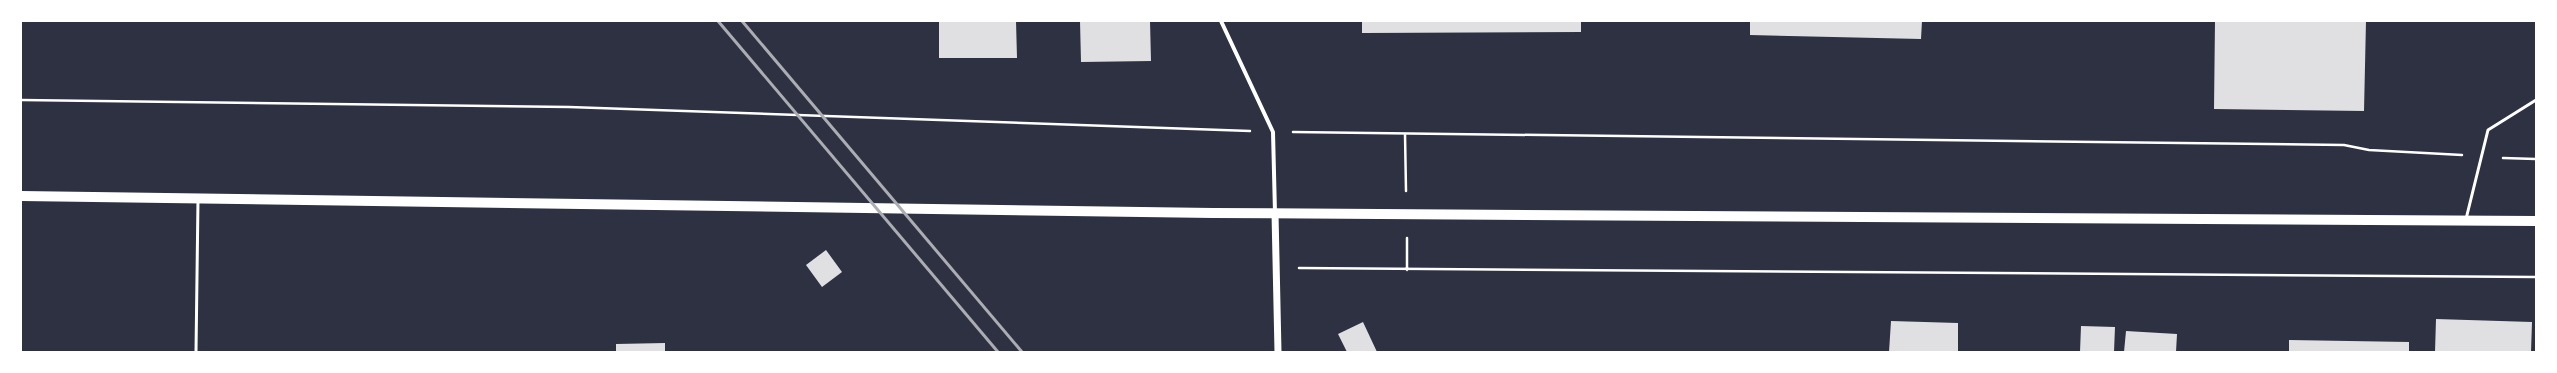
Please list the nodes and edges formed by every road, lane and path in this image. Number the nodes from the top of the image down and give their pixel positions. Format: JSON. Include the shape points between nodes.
{"nodes":[{"id":1,"x":1220,"y":21,"type":"edge"},
{"id":2,"x":2536,"y":100,"type":"edge"},
{"id":3,"x":21,"y":196,"type":"edge"},
{"id":4,"x":198,"y":198,"type":"junction"},
{"id":5,"x":1275,"y":213,"type":"junction"},
{"id":6,"x":2466,"y":219,"type":"junction"},
{"id":7,"x":2536,"y":221,"type":"edge"},
{"id":8,"x":1276,"y":267,"type":"junction"},
{"id":9,"x":2536,"y":277,"type":"edge"},
{"id":10,"x":196,"y":352,"type":"edge"},
{"id":11,"x":1278,"y":352,"type":"edge"}],
"edges":[{"from":1,"to":5,"type":"street","via":[[1273,132]]},
{"from":2,"to":6,"type":"lane","via":[[2488,130]]},
{"from":3,"to":4,"type":"main road"},
{"from":4,"to":5,"type":"main road"},
{"from":4,"to":10,"type":"lane"},
{"from":5,"to":6,"type":"main road"},
{"from":5,"to":8,"type":"street"},
{"from":6,"to":7,"type":"main road"},
{"from":8,"to":9,"type":"path"},
{"from":8,"to":11,"type":"street"}]}
